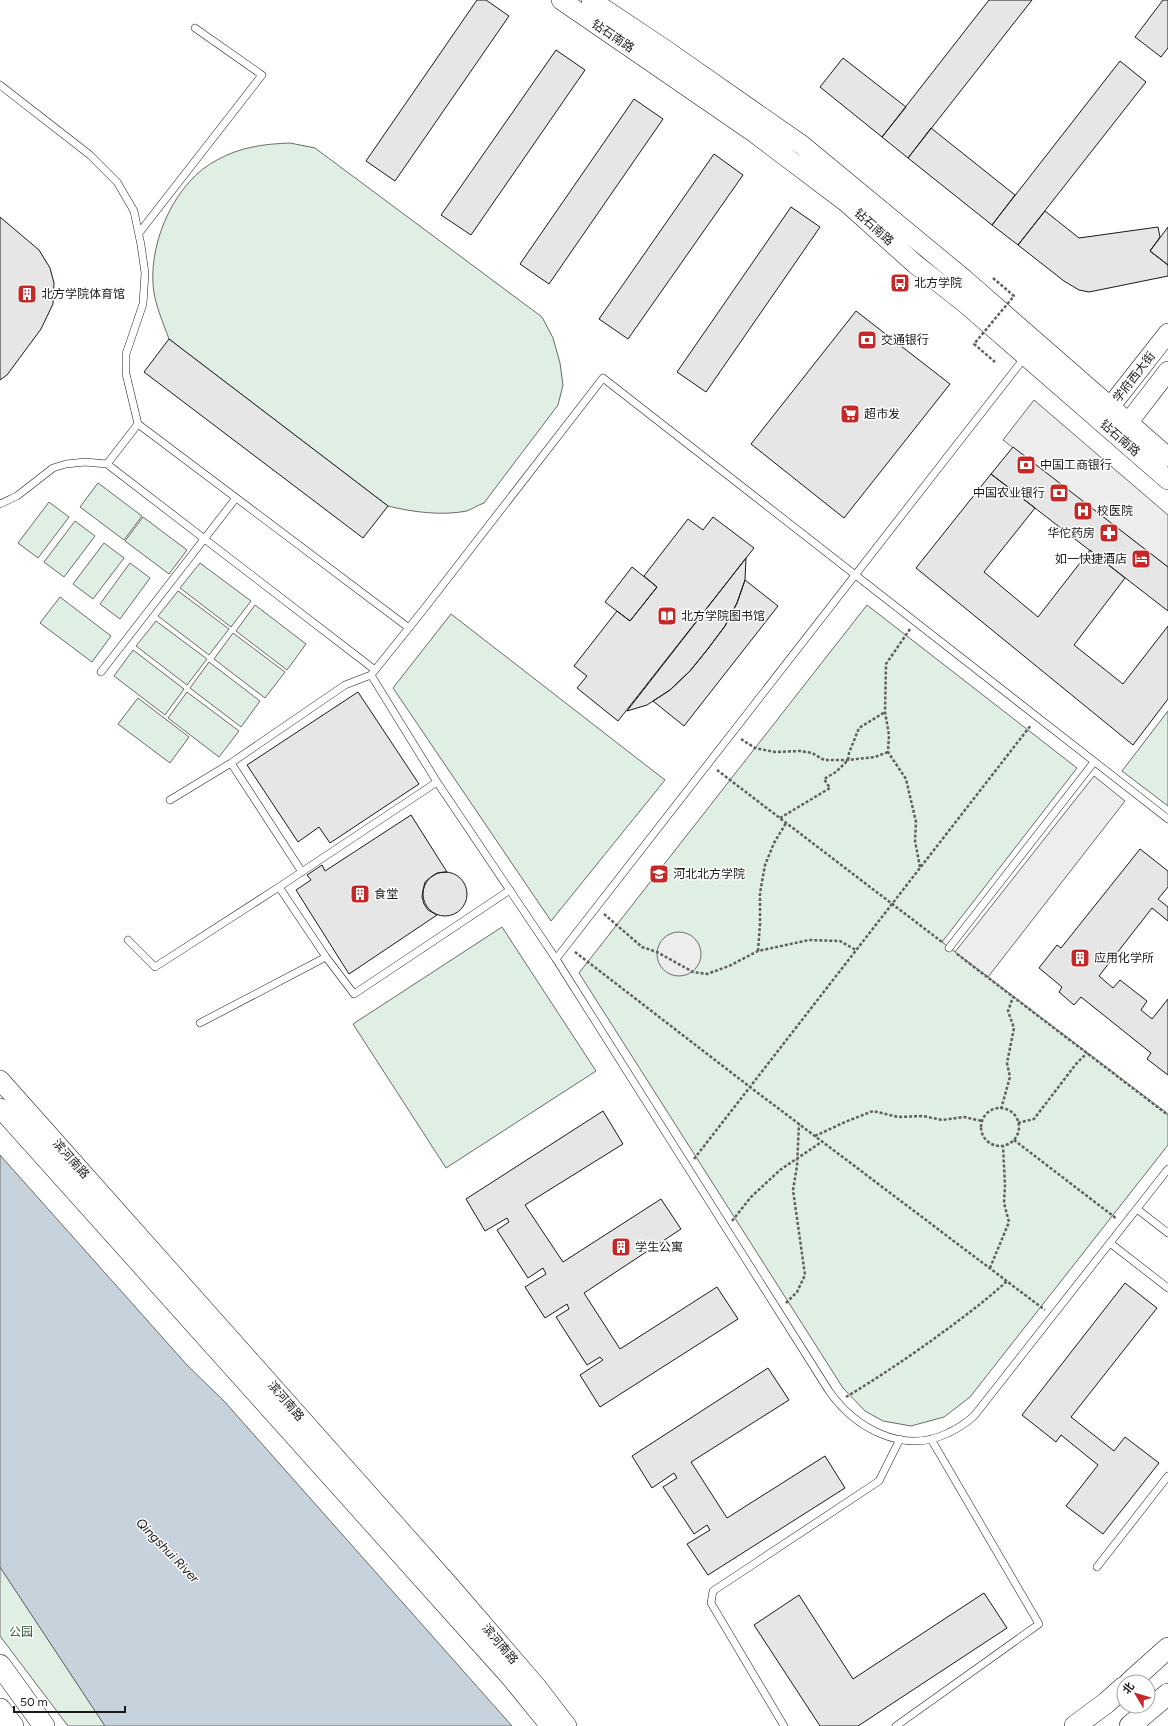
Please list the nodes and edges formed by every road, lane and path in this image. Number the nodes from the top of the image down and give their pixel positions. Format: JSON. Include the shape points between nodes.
{"nodes":[{"id":1,"x":561,"y":0,"type":"edge"},
{"id":2,"x":591,"y":0,"type":"edge"},
{"id":3,"x":195,"y":28,"type":"dead end"},
{"id":4,"x":0,"y":81,"type":"edge"},
{"id":5,"x":3,"y":87,"type":"edge"},
{"id":6,"x":139,"y":233,"type":"junction"},
{"id":7,"x":994,"y":278,"type":"dead end"},
{"id":8,"x":1168,"y":333,"type":"edge"},
{"id":9,"x":1025,"y":357,"type":"junction"},
{"id":10,"x":995,"y":362,"type":"dead end"},
{"id":11,"x":1168,"y":372,"type":"edge"},
{"id":12,"x":1105,"y":414,"type":"junction"},
{"id":13,"x":138,"y":424,"type":"junction"},
{"id":14,"x":1123,"y":429,"type":"junction"},
{"id":15,"x":1168,"y":457,"type":"edge"},
{"id":16,"x":107,"y":464,"type":"junction"},
{"id":17,"x":1168,"y":480,"type":"edge"},
{"id":18,"x":236,"y":498,"type":"junction"},
{"id":19,"x":0,"y":504,"type":"edge"},
{"id":20,"x":205,"y":539,"type":"junction"},
{"id":21,"x":856,"y":574,"type":"junction"},
{"id":22,"x":916,"y":622,"type":"junction"},
{"id":23,"x":409,"y":628,"type":"junction"},
{"id":24,"x":101,"y":672,"type":"dead end"},
{"id":25,"x":373,"y":672,"type":"junction"},
{"id":26,"x":885,"y":712,"type":"junction"},
{"id":27,"x":1037,"y":717,"type":"junction"},
{"id":28,"x":732,"y":733,"type":"junction"},
{"id":29,"x":888,"y":752,"type":"junction"},
{"id":30,"x":848,"y":760,"type":"junction"},
{"id":31,"x":1094,"y":762,"type":"junction"},
{"id":32,"x":230,"y":763,"type":"junction"},
{"id":33,"x":708,"y":764,"type":"junction"},
{"id":34,"x":437,"y":782,"type":"junction"},
{"id":35,"x":170,"y":800,"type":"dead end"},
{"id":36,"x":780,"y":818,"type":"junction"},
{"id":37,"x":1168,"y":819,"type":"edge"},
{"id":38,"x":786,"y":823,"type":"junction"},
{"id":39,"x":920,"y":868,"type":"junction"},
{"id":40,"x":302,"y":872,"type":"junction"},
{"id":41,"x":279,"y":887,"type":"junction"},
{"id":42,"x":510,"y":890,"type":"junction"},
{"id":43,"x":892,"y":904,"type":"junction"},
{"id":44,"x":596,"y":908,"type":"junction"},
{"id":45,"x":128,"y":940,"type":"dead end"},
{"id":46,"x":567,"y":945,"type":"junction"},
{"id":47,"x":949,"y":948,"type":"junction"},
{"id":48,"x":856,"y":950,"type":"junction"},
{"id":49,"x":758,"y":951,"type":"junction"},
{"id":50,"x":326,"y":957,"type":"junction"},
{"id":51,"x":556,"y":959,"type":"junction"},
{"id":52,"x":1013,"y":997,"type":"junction"},
{"id":53,"x":200,"y":1023,"type":"dead end"},
{"id":54,"x":1087,"y":1053,"type":"junction"},
{"id":55,"x":0,"y":1080,"type":"edge"},
{"id":56,"x":750,"y":1087,"type":"junction"},
{"id":57,"x":0,"y":1108,"type":"edge"},
{"id":58,"x":1001,"y":1109,"type":"junction"},
{"id":59,"x":1168,"y":1114,"type":"edge"},
{"id":60,"x":982,"y":1121,"type":"junction"},
{"id":61,"x":1018,"y":1123,"type":"junction"},
{"id":62,"x":799,"y":1124,"type":"junction"},
{"id":63,"x":815,"y":1136,"type":"junction"},
{"id":64,"x":1014,"y":1140,"type":"junction"},
{"id":65,"x":823,"y":1142,"type":"junction"},
{"id":66,"x":1003,"y":1146,"type":"junction"},
{"id":67,"x":688,"y":1167,"type":"junction"},
{"id":68,"x":1168,"y":1170,"type":"edge"},
{"id":69,"x":1137,"y":1209,"type":"junction"},
{"id":70,"x":1124,"y":1225,"type":"junction"},
{"id":71,"x":726,"y":1229,"type":"junction"},
{"id":72,"x":1168,"y":1234,"type":"edge"},
{"id":73,"x":1110,"y":1243,"type":"junction"},
{"id":74,"x":990,"y":1268,"type":"junction"},
{"id":75,"x":1007,"y":1281,"type":"junction"},
{"id":76,"x":1168,"y":1288,"type":"edge"},
{"id":77,"x":778,"y":1310,"type":"junction"},
{"id":78,"x":1053,"y":1316,"type":"junction"},
{"id":79,"x":837,"y":1402,"type":"junction"},
{"id":80,"x":900,"y":1439,"type":"junction"},
{"id":81,"x":931,"y":1439,"type":"junction"},
{"id":82,"x":1168,"y":1476,"type":"edge"},
{"id":83,"x":1097,"y":1567,"type":"dead end"},
{"id":84,"x":1168,"y":1648,"type":"edge"},
{"id":85,"x":0,"y":1665,"type":"edge"},
{"id":86,"x":1139,"y":1674,"type":"edge"},
{"id":87,"x":1116,"y":1694,"type":"edge"},
{"id":88,"x":1168,"y":1694,"type":"edge"},
{"id":89,"x":0,"y":1709,"type":"edge"},
{"id":90,"x":13,"y":1726,"type":"edge"},
{"id":91,"x":44,"y":1726,"type":"edge"},
{"id":92,"x":550,"y":1726,"type":"edge"},
{"id":93,"x":567,"y":1726,"type":"edge"},
{"id":94,"x":784,"y":1726,"type":"edge"},
{"id":95,"x":896,"y":1726,"type":"edge"},
{"id":96,"x":1075,"y":1726,"type":"edge"},
{"id":97,"x":1130,"y":1726,"type":"edge"}],
"edges":[{"from":1,"to":9,"type":"main road","name":"钻石南路","via":[[753,132],[847,203]]},
{"from":2,"to":12,"type":"main road","name":"钻石南路","via":[[802,145],[963,278]]},
{"from":3,"to":6,"type":"lane","via":[[262,75]]},
{"from":4,"to":5,"type":"lane"},
{"from":5,"to":6,"type":"lane","via":[[90,155],[117,182],[134,211]]},
{"from":6,"to":13,"type":"lane","via":[[145,273],[142,304],[126,354],[126,374]]},
{"from":7,"to":10,"type":"path","bridge":true,"via":[[1014,296],[974,344]]},
{"from":8,"to":12,"type":"main road","name":"学府西大街"},
{"from":9,"to":12,"type":"main road","name":"钻石南路"},
{"from":9,"to":21,"type":"lane"},
{"from":11,"to":14,"type":"main road","name":"学府西大街"},
{"from":12,"to":14,"type":"main road","name":"钻石南路"},
{"from":13,"to":16,"type":"lane"},
{"from":13,"to":18,"type":"lane"},
{"from":14,"to":15,"type":"main road","name":"钻石南路"},
{"from":14,"to":17,"type":"main road","name":"钻石南路"},
{"from":16,"to":19,"type":"lane","via":[[85,462],[53,468],[17,496]]},
{"from":16,"to":20,"type":"lane"},
{"from":18,"to":20,"type":"lane"},
{"from":18,"to":23,"type":"lane"},
{"from":20,"to":24,"type":"lane"},
{"from":20,"to":25,"type":"lane"},
{"from":21,"to":22,"type":"lane"},
{"from":21,"to":23,"type":"lane","via":[[603,378]]},
{"from":21,"to":28,"type":"lane"},
{"from":22,"to":26,"type":"path","via":[[886,664]]},
{"from":22,"to":27,"type":"lane"},
{"from":23,"to":25,"type":"lane"},
{"from":25,"to":32,"type":"lane","via":[[345,685]]},
{"from":25,"to":34,"type":"lane"},
{"from":26,"to":29,"type":"path","via":[[889,735]]},
{"from":26,"to":30,"type":"path","via":[[859,728]]},
{"from":27,"to":31,"type":"lane"},
{"from":27,"to":39,"type":"path"},
{"from":28,"to":30,"type":"path","via":[[755,748],[775,752],[812,753],[824,760]]},
{"from":28,"to":33,"type":"lane"},
{"from":29,"to":30,"type":"path","via":[[875,757]]},
{"from":29,"to":39,"type":"path","via":[[906,779],[916,822],[915,841]]},
{"from":30,"to":36,"type":"path","via":[[824,779],[830,788]]},
{"from":31,"to":37,"type":"lane"},
{"from":31,"to":47,"type":"lane"},
{"from":32,"to":35,"type":"lane"},
{"from":32,"to":40,"type":"lane"},
{"from":33,"to":36,"type":"path"},
{"from":33,"to":44,"type":"lane"},
{"from":34,"to":40,"type":"lane"},
{"from":34,"to":42,"type":"lane"},
{"from":36,"to":38,"type":"path"},
{"from":38,"to":43,"type":"path"},
{"from":38,"to":49,"type":"path","via":[[765,865],[760,893]]},
{"from":39,"to":43,"type":"path"},
{"from":40,"to":41,"type":"lane"},
{"from":41,"to":45,"type":"lane","via":[[155,967]]},
{"from":41,"to":50,"type":"lane"},
{"from":42,"to":50,"type":"lane","via":[[354,994]]},
{"from":42,"to":51,"type":"lane"},
{"from":43,"to":47,"type":"path"},
{"from":43,"to":48,"type":"path"},
{"from":44,"to":46,"type":"lane"},
{"from":44,"to":49,"type":"path","via":[[642,947],[657,952],[693,972],[707,974]]},
{"from":46,"to":51,"type":"lane"},
{"from":46,"to":56,"type":"path"},
{"from":47,"to":52,"type":"path"},
{"from":48,"to":49,"type":"path","via":[[840,941],[808,940]]},
{"from":48,"to":56,"type":"path"},
{"from":50,"to":53,"type":"lane"},
{"from":51,"to":67,"type":"lane"},
{"from":52,"to":54,"type":"path"},
{"from":52,"to":58,"type":"path","via":[[1008,1011],[1014,1028],[1007,1063],[1010,1077]]},
{"from":54,"to":59,"type":"path"},
{"from":54,"to":61,"type":"path","via":[[1034,1119]]},
{"from":55,"to":93,"type":"main road","name":"滨河南路","via":[[469,1608]]},
{"from":56,"to":62,"type":"path"},
{"from":56,"to":67,"type":"path"},
{"from":57,"to":92,"type":"main road","name":"滨河南路","via":[[511,1678]]},
{"from":58,"to":60,"type":"path","via":[[990,1112]]},
{"from":58,"to":61,"type":"path","via":[[1012,1113]]},
{"from":60,"to":63,"type":"path","via":[[964,1117],[942,1120],[923,1116],[898,1116],[873,1111]]},
{"from":60,"to":66,"type":"path","via":[[981,1128],[986,1139],[996,1146]]},
{"from":61,"to":64,"type":"path"},
{"from":62,"to":63,"type":"path"},
{"from":62,"to":77,"type":"path","via":[[793,1190],[805,1275],[797,1292]]},
{"from":63,"to":65,"type":"path"},
{"from":64,"to":66,"type":"path"},
{"from":64,"to":70,"type":"path"},
{"from":65,"to":71,"type":"path","via":[[780,1170],[751,1197]]},
{"from":65,"to":74,"type":"path"},
{"from":66,"to":74,"type":"path","via":[[1004,1203],[1009,1222]]},
{"from":67,"to":71,"type":"lane"},
{"from":68,"to":69,"type":"lane"},
{"from":69,"to":70,"type":"lane"},
{"from":69,"to":72,"type":"lane"},
{"from":70,"to":73,"type":"lane"},
{"from":71,"to":77,"type":"lane"},
{"from":73,"to":76,"type":"lane"},
{"from":73,"to":78,"type":"lane"},
{"from":74,"to":75,"type":"path"},
{"from":75,"to":78,"type":"path"},
{"from":75,"to":79,"type":"path","via":[[938,1337]]},
{"from":77,"to":79,"type":"lane"},
{"from":78,"to":81,"type":"lane","via":[[974,1416],[948,1434]]},
{"from":79,"to":80,"type":"lane","via":[[854,1419],[870,1429]]},
{"from":80,"to":81,"type":"lane"},
{"from":80,"to":94,"type":"lane","via":[[879,1481],[713,1591],[711,1603]]},
{"from":81,"to":95,"type":"lane","via":[[1039,1624]]},
{"from":82,"to":83,"type":"lane"},
{"from":84,"to":86,"type":"main road"},
{"from":85,"to":91,"type":"main road"},
{"from":87,"to":96,"type":"main road"},
{"from":88,"to":97,"type":"main road"},
{"from":89,"to":90,"type":"main road"}]}
